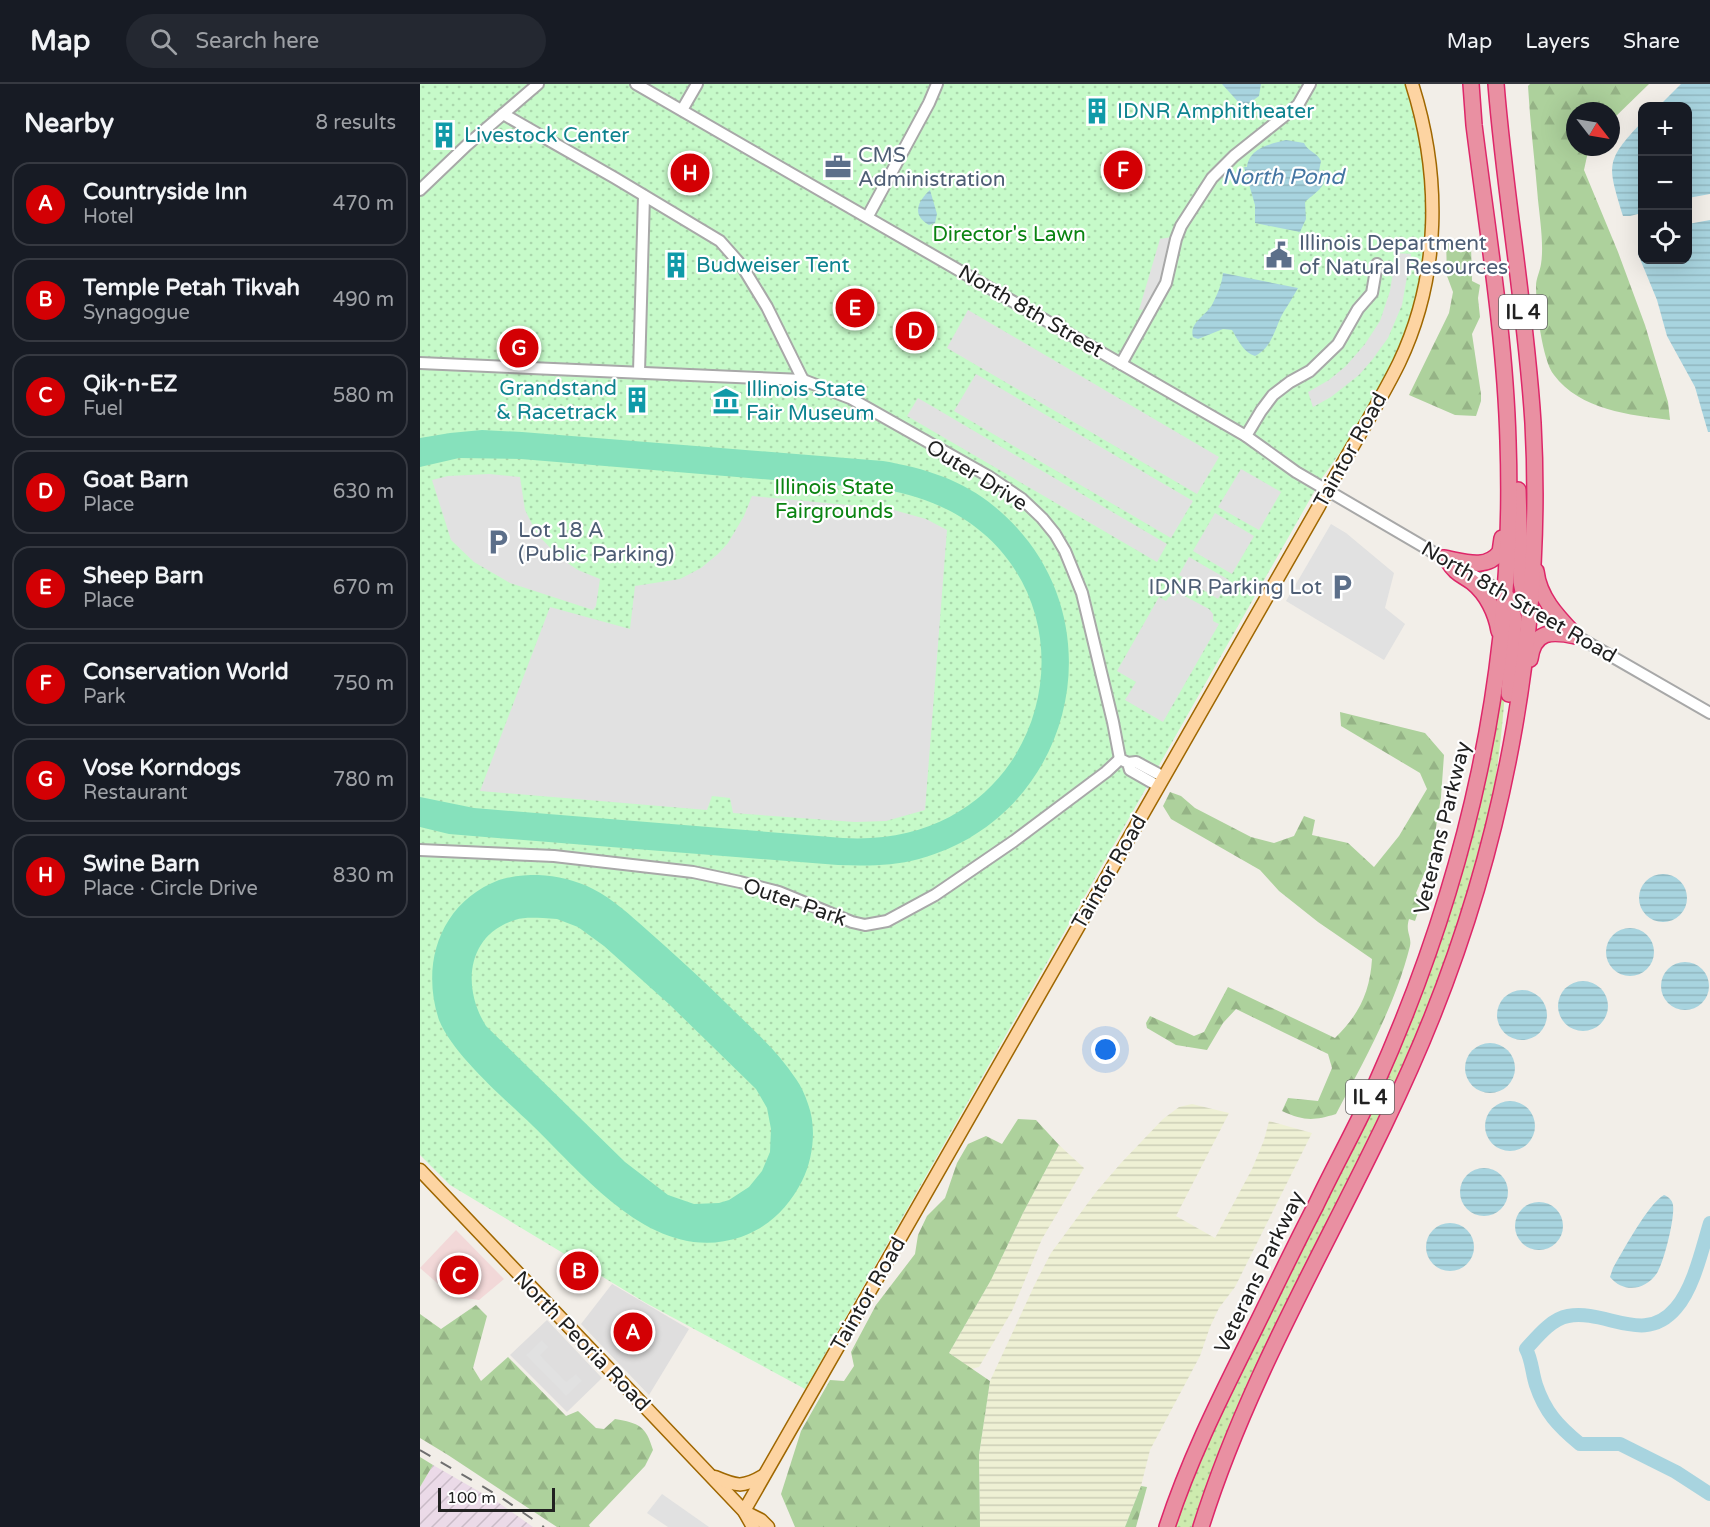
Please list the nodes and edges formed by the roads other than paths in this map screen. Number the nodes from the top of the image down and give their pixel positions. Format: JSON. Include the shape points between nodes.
{"nodes":[{"id":1,"x":538,"y":84,"type":"edge"},
{"id":2,"x":636,"y":84,"type":"edge"},
{"id":3,"x":697,"y":84,"type":"edge"},
{"id":4,"x":937,"y":84,"type":"edge"},
{"id":5,"x":1310,"y":84,"type":"edge"},
{"id":6,"x":1412,"y":84,"type":"edge"},
{"id":7,"x":1471,"y":84,"type":"edge"},
{"id":8,"x":1496,"y":84,"type":"edge"},
{"id":9,"x":682,"y":110,"type":"junction"},
{"id":10,"x":503,"y":114,"type":"junction"},
{"id":11,"x":420,"y":190,"type":"edge"},
{"id":12,"x":644,"y":195,"type":"junction"},
{"id":13,"x":868,"y":216,"type":"junction"},
{"id":14,"x":1377,"y":264,"type":"dead end"},
{"id":15,"x":420,"y":363,"type":"edge"},
{"id":16,"x":1121,"y":364,"type":"junction"},
{"id":17,"x":639,"y":372,"type":"junction"},
{"id":18,"x":803,"y":380,"type":"junction"},
{"id":19,"x":1507,"y":413,"type":"junction"},
{"id":20,"x":1246,"y":436,"type":"junction"},
{"id":21,"x":1508,"y":440,"type":"junction"},
{"id":22,"x":1327,"y":491,"type":"junction"},
{"id":23,"x":1533,"y":540,"type":"junction"},
{"id":24,"x":1446,"y":559,"type":"junction"},
{"id":25,"x":1505,"y":594,"type":"junction"},
{"id":26,"x":1529,"y":609,"type":"junction"},
{"id":27,"x":1576,"y":636,"type":"junction"},
{"id":28,"x":1501,"y":642,"type":"junction"},
{"id":29,"x":1710,"y":713,"type":"edge"},
{"id":30,"x":1508,"y":759,"type":"junction"},
{"id":31,"x":1124,"y":761,"type":"junction"},
{"id":32,"x":1161,"y":782,"type":"junction"},
{"id":33,"x":420,"y":850,"type":"edge"},
{"id":34,"x":420,"y":1170,"type":"edge"},
{"id":35,"x":764,"y":1475,"type":"junction"},
{"id":36,"x":711,"y":1476,"type":"junction"},
{"id":37,"x":744,"y":1511,"type":"junction"},
{"id":38,"x":753,"y":1527,"type":"edge"},
{"id":39,"x":768,"y":1527,"type":"edge"},
{"id":40,"x":1167,"y":1527,"type":"edge"},
{"id":41,"x":1201,"y":1527,"type":"edge"}],
"edges":[{"from":1,"to":10,"type":"street"},
{"from":2,"to":9,"type":"street","name":"North 8th Street"},
{"from":3,"to":9,"type":"street"},
{"from":4,"to":13,"type":"street"},
{"from":5,"to":16,"type":"street","via":[[1298,105],[1222,165],[1207,185],[1181,226],[1166,283]]},
{"from":6,"to":22,"type":"main road","name":"Taintor Road","via":[[1432,172],[1433,218],[1421,301],[1391,378]]},
{"from":7,"to":19,"type":"highway","name":"Veterans Parkway","number":"IL 4"},
{"from":8,"to":23,"type":"highway","number":"IL 4","via":[[1527,342],[1534,455]]},
{"from":9,"to":13,"type":"street","name":"North 8th Street"},
{"from":10,"to":11,"type":"street"},
{"from":10,"to":12,"type":"street"},
{"from":12,"to":17,"type":"street"},
{"from":12,"to":18,"type":"street","via":[[733,253],[767,307]]},
{"from":13,"to":16,"type":"street","name":"North 8th Street"},
{"from":14,"to":20,"type":"street","via":[[1372,293],[1338,345],[1310,371],[1273,395]]},
{"from":15,"to":17,"type":"street","name":"Outer Drive"},
{"from":16,"to":20,"type":"street","name":"North 8th Street"},
{"from":17,"to":18,"type":"street","name":"Outer Drive"},
{"from":18,"to":31,"type":"street","name":"Outer Drive","via":[[850,398],[988,476],[1042,518],[1065,551],[1083,593]]},
{"from":19,"to":21,"type":"highway","name":"Veterans Parkway","number":"IL 4"},
{"from":19,"to":26,"type":"highway","via":[[1516,452],[1521,582]]},
{"from":20,"to":22,"type":"street","name":"North 8th Street"},
{"from":21,"to":24,"type":"highway","via":[[1503,461],[1500,552],[1480,564]]},
{"from":21,"to":25,"type":"highway","name":"Veterans Parkway","number":"IL 4"},
{"from":22,"to":24,"type":"street","name":"North 8th Street Road"},
{"from":22,"to":32,"type":"main road","name":"Taintor Road"},
{"from":23,"to":26,"type":"highway","number":"IL 4"},
{"from":23,"to":27,"type":"highway","via":[[1537,578],[1544,596]]},
{"from":24,"to":25,"type":"street","name":"North 8th Street Road"},
{"from":24,"to":28,"type":"highway","via":[[1487,600]]},
{"from":25,"to":26,"type":"street","name":"North 8th Street Road"},
{"from":25,"to":28,"type":"highway","name":"Veterans Parkway","number":"IL 4"},
{"from":25,"to":30,"type":"highway","via":[[1514,619],[1502,757]]},
{"from":26,"to":27,"type":"street","name":"North 8th Street Road"},
{"from":26,"to":30,"type":"highway","number":"IL 4"},
{"from":27,"to":29,"type":"street","name":"North 8th Street Road"},
{"from":27,"to":30,"type":"highway","via":[[1550,633],[1533,645],[1519,733]]},
{"from":28,"to":40,"type":"highway","name":"Veterans Parkway","number":"IL 4","via":[[1473,804],[1429,955],[1373,1090],[1214,1412]]},
{"from":30,"to":41,"type":"highway","number":"IL 4","via":[[1478,885],[1434,1012],[1404,1083],[1260,1374],[1229,1445]]},
{"from":31,"to":32,"type":"street","via":[[1136,762]]},
{"from":31,"to":33,"type":"street","name":"Outer Park","via":[[935,895],[878,924],[866,926],[779,892],[693,872],[554,856]]},
{"from":32,"to":35,"type":"main road","name":"Taintor Road"},
{"from":34,"to":36,"type":"main road","name":"North Peoria Road"},
{"from":35,"to":36,"type":"main road","via":[[741,1485]]},
{"from":35,"to":37,"type":"main road","name":"Taintor Road"},
{"from":36,"to":37,"type":"main road","name":"North Peoria Road"},
{"from":37,"to":38,"type":"main road","name":"North Peoria Road"},
{"from":37,"to":39,"type":"main road","name":"North Peoria Road"}]}
